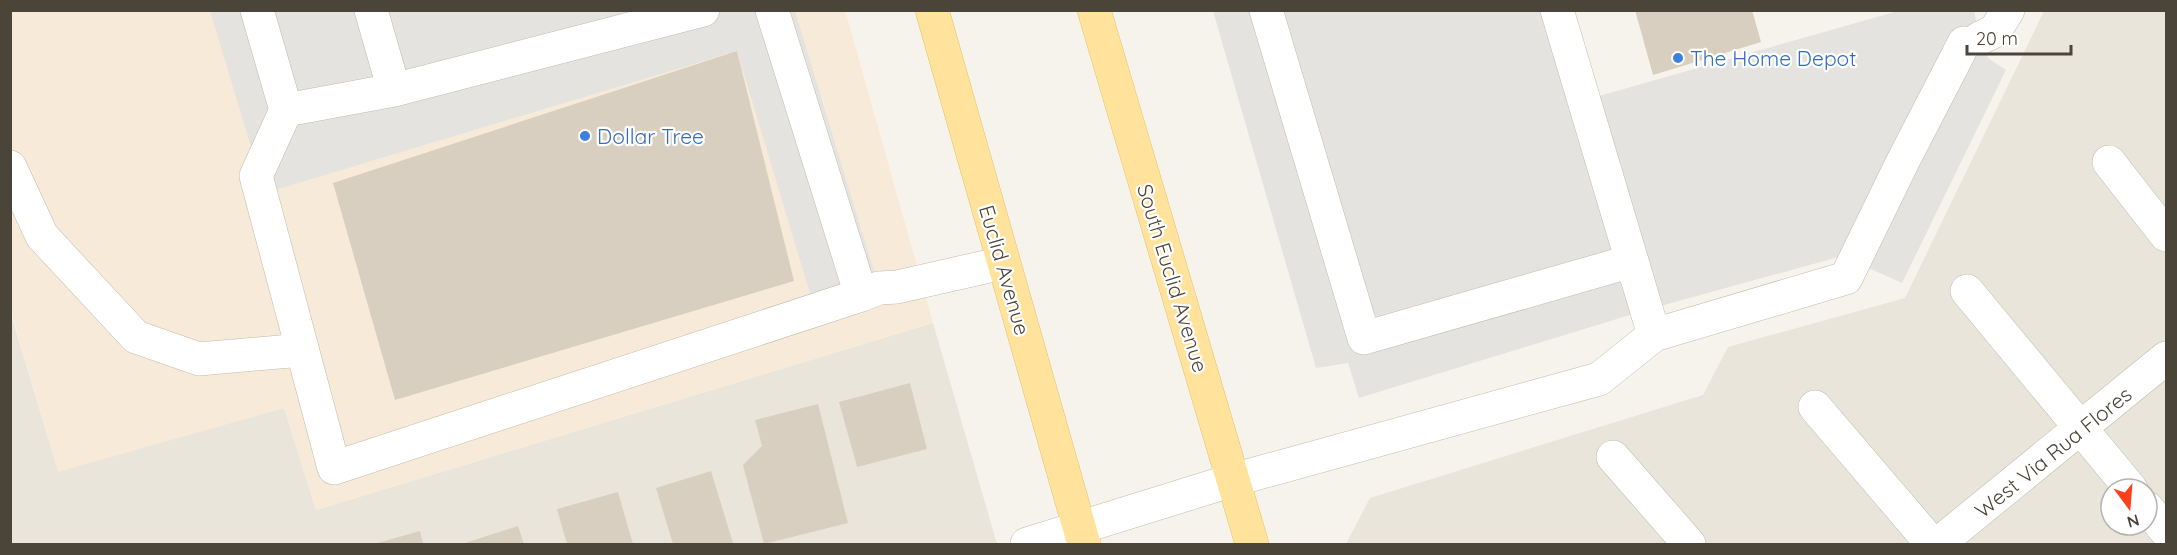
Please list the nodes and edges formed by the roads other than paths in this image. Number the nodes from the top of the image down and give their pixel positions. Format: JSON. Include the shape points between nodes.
{"nodes":[{"id":1,"x":257,"y":10,"type":"edge"},
{"id":2,"x":371,"y":10,"type":"edge"},
{"id":3,"x":703,"y":10,"type":"edge"},
{"id":4,"x":772,"y":10,"type":"edge"},
{"id":5,"x":932,"y":10,"type":"edge"},
{"id":6,"x":1094,"y":10,"type":"edge"},
{"id":7,"x":1266,"y":10,"type":"edge"},
{"id":8,"x":1557,"y":10,"type":"edge"},
{"id":9,"x":2008,"y":10,"type":"edge"},
{"id":10,"x":394,"y":90,"type":"junction"},
{"id":11,"x":286,"y":110,"type":"junction"},
{"id":12,"x":2109,"y":162,"type":"dead end"},
{"id":13,"x":10,"y":167,"type":"edge"},
{"id":14,"x":2166,"y":235,"type":"edge"},
{"id":15,"x":1632,"y":261,"type":"junction"},
{"id":16,"x":1003,"y":263,"type":"junction"},
{"id":17,"x":1967,"y":291,"type":"dead end"},
{"id":18,"x":861,"y":295,"type":"junction"},
{"id":19,"x":1654,"y":335,"type":"junction"},
{"id":20,"x":302,"y":350,"type":"junction"},
{"id":21,"x":2166,"y":358,"type":"edge"},
{"id":22,"x":1815,"y":407,"type":"dead end"},
{"id":23,"x":2081,"y":429,"type":"junction"},
{"id":24,"x":1613,"y":457,"type":"dead end"},
{"id":25,"x":2121,"y":477,"type":"edge"},
{"id":26,"x":1233,"y":480,"type":"junction"},
{"id":27,"x":1082,"y":537,"type":"edge"},
{"id":28,"x":1027,"y":544,"type":"edge"},
{"id":29,"x":1252,"y":544,"type":"edge"},
{"id":30,"x":1689,"y":544,"type":"edge"},
{"id":31,"x":1932,"y":544,"type":"edge"},
{"id":32,"x":1938,"y":544,"type":"edge"}],
"edges":[{"from":1,"to":11,"type":"street"},
{"from":2,"to":10,"type":"street"},
{"from":3,"to":10,"type":"street"},
{"from":4,"to":18,"type":"street"},
{"from":5,"to":16,"type":"main road","name":"Euclid Avenue"},
{"from":6,"to":26,"type":"main road","name":"South Euclid Avenue"},
{"from":7,"to":15,"type":"street","via":[[1364,338]]},
{"from":8,"to":15,"type":"street"},
{"from":9,"to":19,"type":"street","via":[[1995,31],[1972,40],[1902,163],[1846,279]]},
{"from":10,"to":11,"type":"street"},
{"from":11,"to":20,"type":"street","via":[[256,176]]},
{"from":12,"to":14,"type":"street"},
{"from":13,"to":20,"type":"street","via":[[42,236],[135,337],[199,359]]},
{"from":15,"to":19,"type":"street"},
{"from":16,"to":18,"type":"street"},
{"from":16,"to":27,"type":"main road","name":"Euclid Avenue"},
{"from":17,"to":23,"type":"street"},
{"from":18,"to":20,"type":"street","via":[[334,468]]},
{"from":19,"to":26,"type":"street","via":[[1599,379]]},
{"from":21,"to":23,"type":"street","name":"West Via Rua Flores"},
{"from":22,"to":31,"type":"street"},
{"from":23,"to":25,"type":"street"},
{"from":23,"to":32,"type":"street","name":"West Via Rua Flores"},
{"from":24,"to":30,"type":"street"},
{"from":26,"to":27,"type":"street"},
{"from":26,"to":29,"type":"main road","name":"South Euclid Avenue"},
{"from":27,"to":28,"type":"street"}]}
